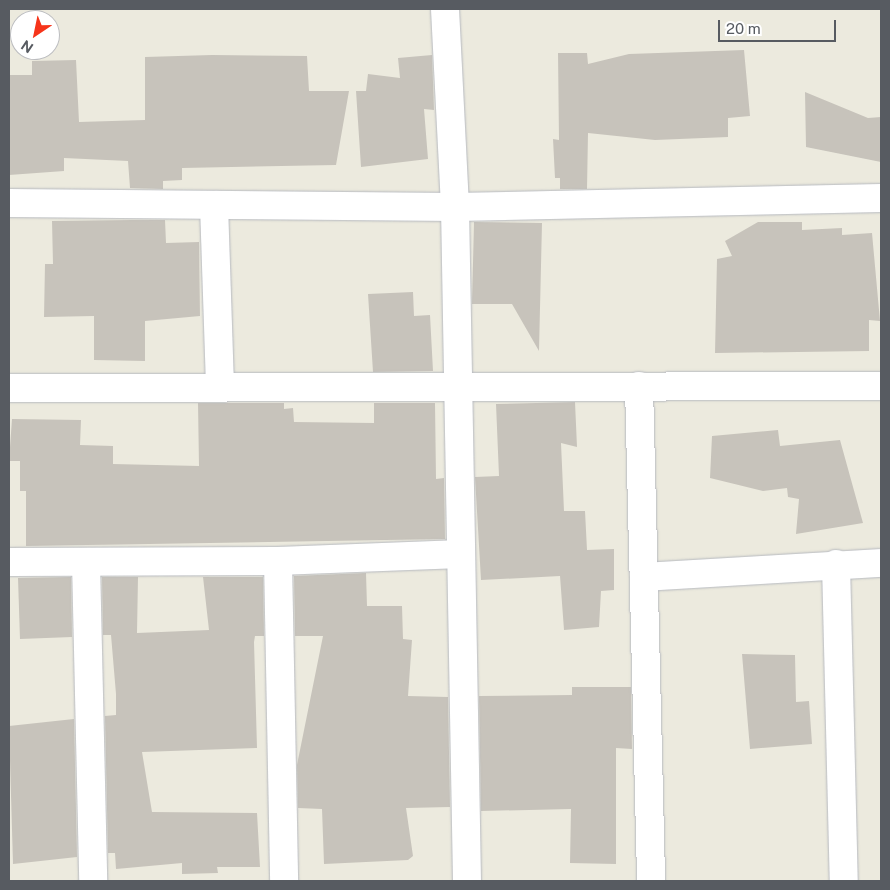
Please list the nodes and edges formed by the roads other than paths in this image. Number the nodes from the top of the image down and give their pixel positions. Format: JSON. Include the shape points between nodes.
{"nodes":[{"id":1,"x":445,"y":9,"type":"edge"},
{"id":2,"x":881,"y":198,"type":"edge"},
{"id":3,"x":9,"y":204,"type":"edge"},
{"id":4,"x":214,"y":205,"type":"junction"},
{"id":5,"x":456,"y":207,"type":"junction"},
{"id":6,"x":639,"y":386,"type":"junction"},
{"id":7,"x":881,"y":386,"type":"edge"},
{"id":8,"x":220,"y":387,"type":"junction"},
{"id":9,"x":459,"y":387,"type":"junction"},
{"id":10,"x":9,"y":388,"type":"edge"},
{"id":11,"x":461,"y":554,"type":"junction"},
{"id":12,"x":278,"y":561,"type":"junction"},
{"id":13,"x":9,"y":562,"type":"edge"},
{"id":14,"x":86,"y":562,"type":"junction"},
{"id":15,"x":881,"y":563,"type":"edge"},
{"id":16,"x":836,"y":564,"type":"junction"},
{"id":17,"x":644,"y":577,"type":"junction"},
{"id":18,"x":93,"y":881,"type":"edge"},
{"id":19,"x":284,"y":881,"type":"edge"},
{"id":20,"x":467,"y":881,"type":"edge"},
{"id":21,"x":651,"y":881,"type":"edge"},
{"id":22,"x":844,"y":881,"type":"edge"}],
"edges":[{"from":1,"to":5,"type":"street"},
{"from":2,"to":5,"type":"street"},
{"from":3,"to":4,"type":"street"},
{"from":4,"to":5,"type":"street"},
{"from":4,"to":8,"type":"street"},
{"from":5,"to":9,"type":"street"},
{"from":6,"to":7,"type":"street"},
{"from":6,"to":9,"type":"street"},
{"from":6,"to":17,"type":"street"},
{"from":8,"to":9,"type":"street"},
{"from":8,"to":10,"type":"street"},
{"from":9,"to":11,"type":"street"},
{"from":11,"to":12,"type":"street"},
{"from":11,"to":20,"type":"street"},
{"from":12,"to":14,"type":"street"},
{"from":12,"to":19,"type":"street"},
{"from":13,"to":14,"type":"street"},
{"from":14,"to":18,"type":"street"},
{"from":15,"to":16,"type":"street"},
{"from":16,"to":17,"type":"street"},
{"from":16,"to":22,"type":"street"},
{"from":17,"to":21,"type":"street"}]}
